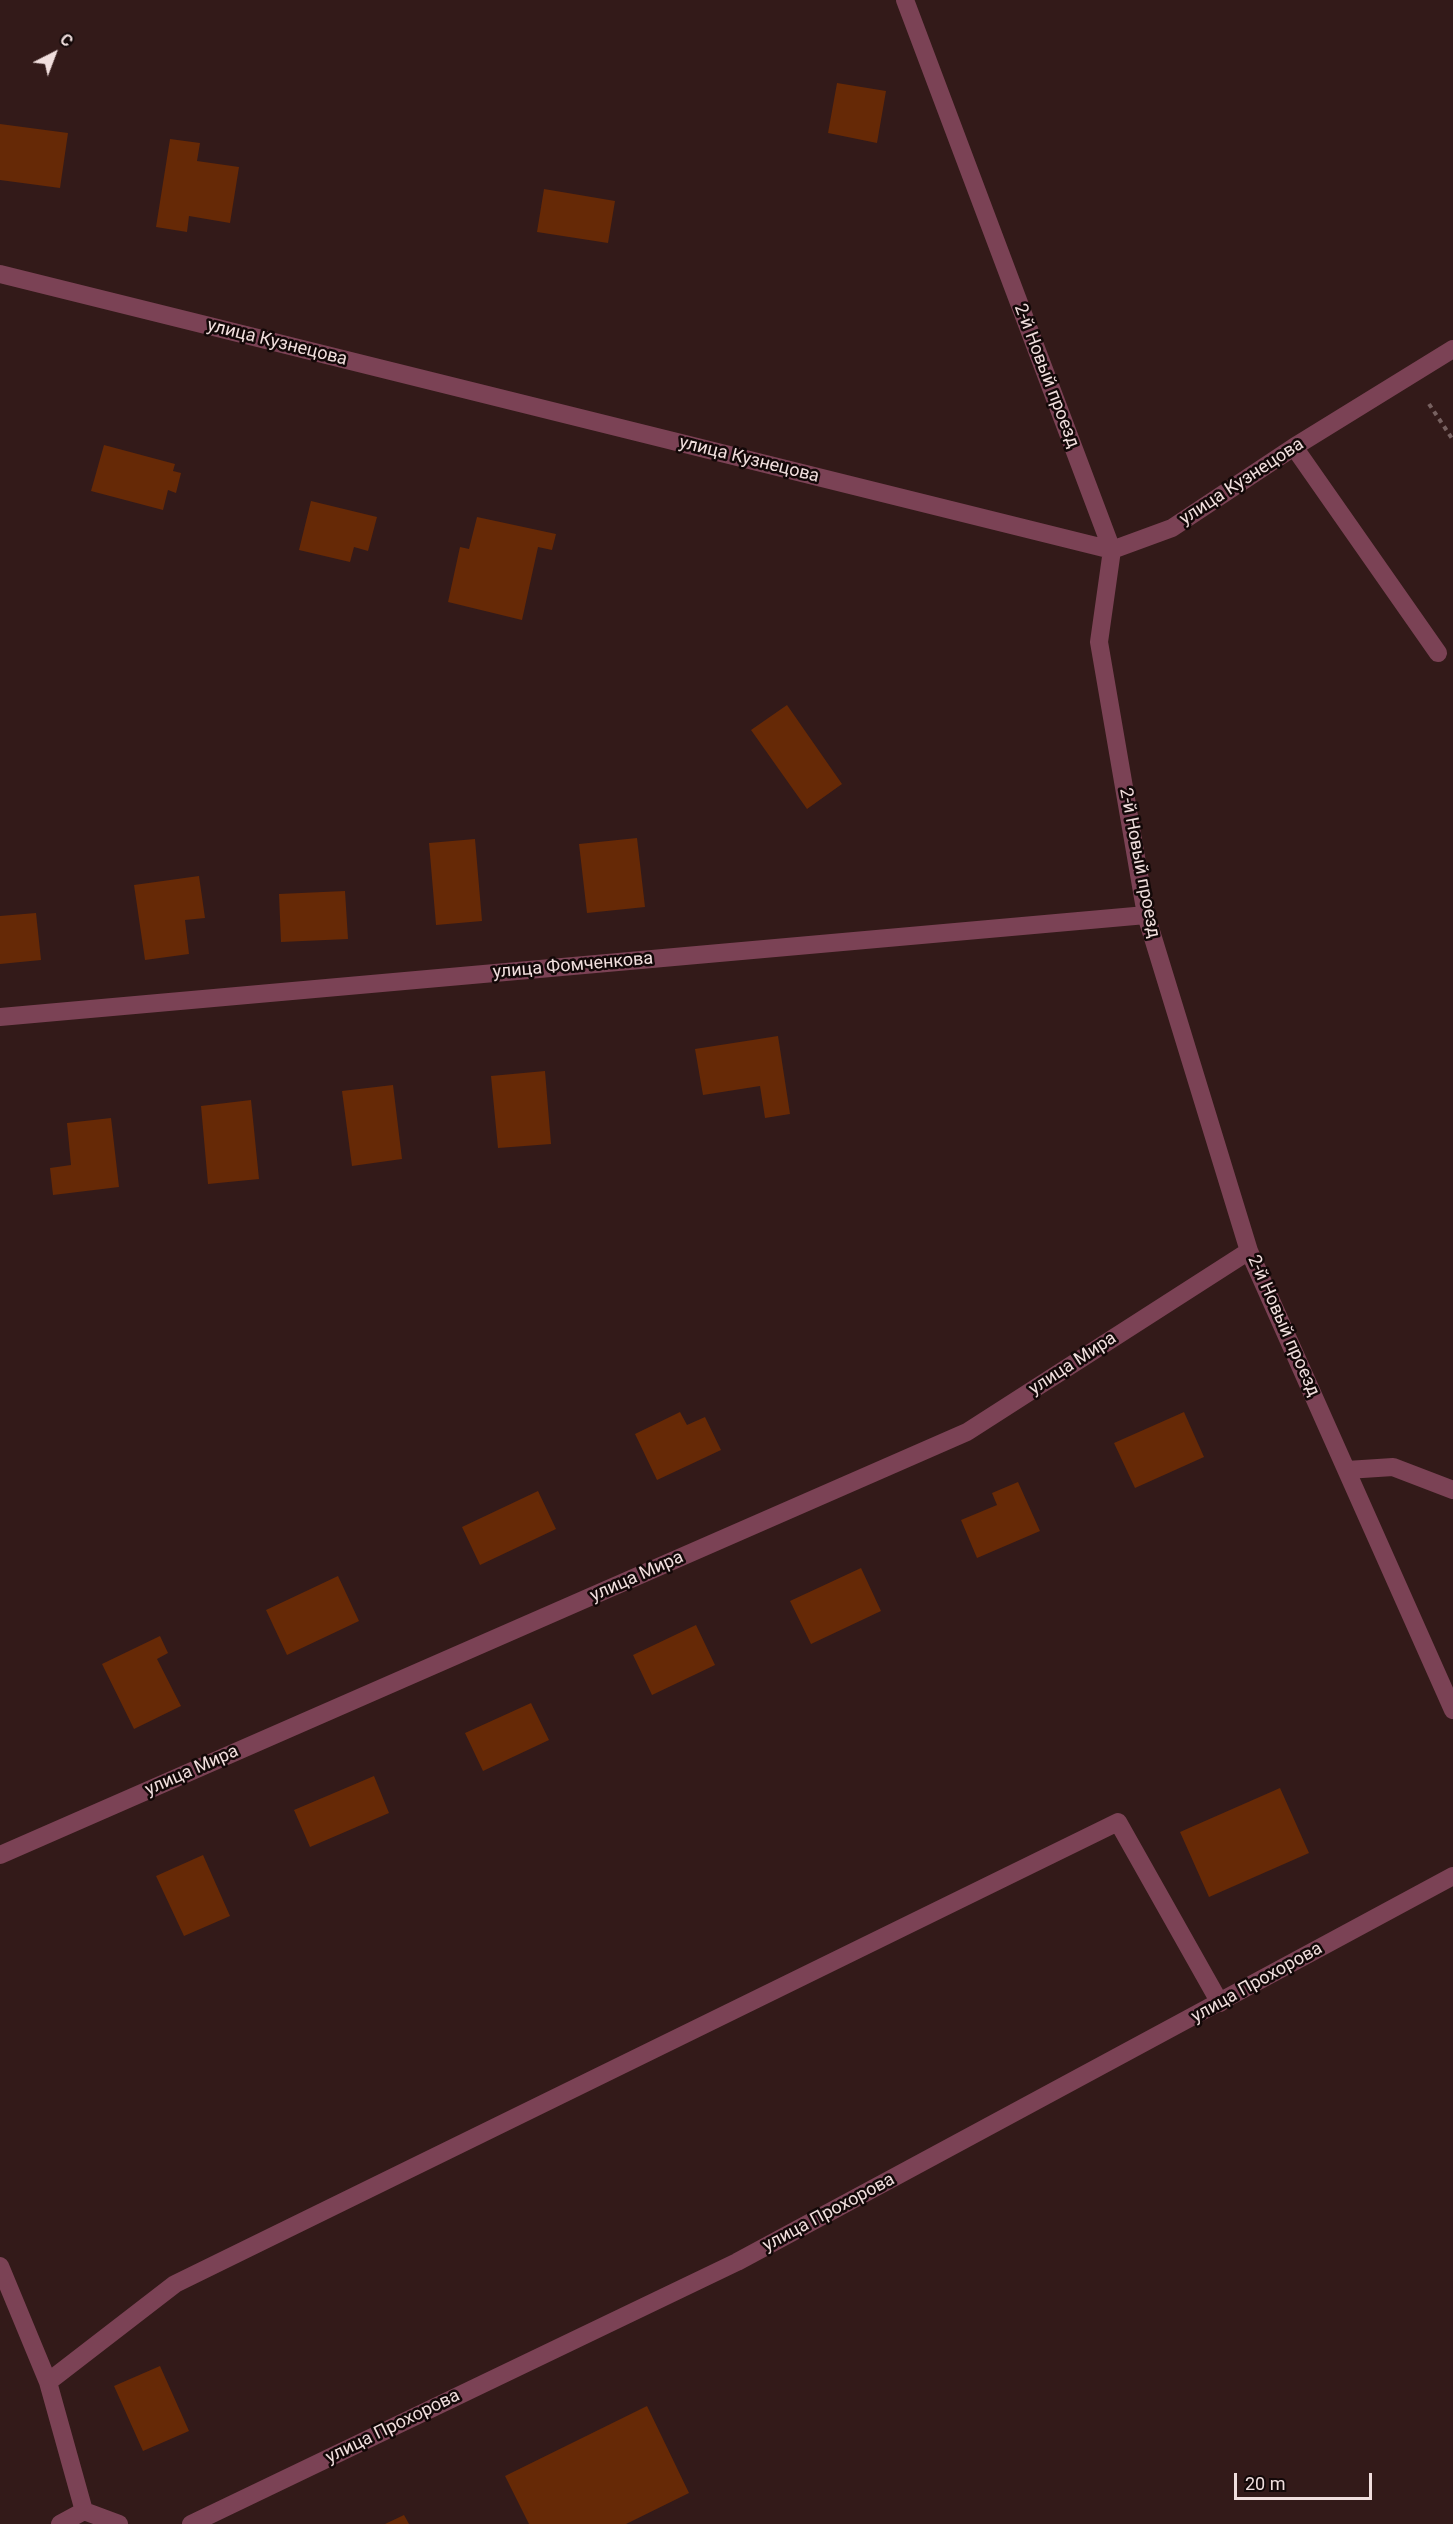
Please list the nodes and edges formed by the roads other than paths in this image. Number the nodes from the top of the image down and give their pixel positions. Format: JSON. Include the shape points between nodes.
{"nodes":[{"id":1,"x":905,"y":0,"type":"edge"},
{"id":2,"x":0,"y":274,"type":"edge"},
{"id":3,"x":1451,"y":355,"type":"edge"},
{"id":4,"x":1294,"y":447,"type":"junction"},
{"id":5,"x":1112,"y":550,"type":"junction"},
{"id":6,"x":1438,"y":652,"type":"dead end"},
{"id":7,"x":1146,"y":915,"type":"junction"},
{"id":8,"x":0,"y":1017,"type":"edge"},
{"id":9,"x":1249,"y":1251,"type":"junction"},
{"id":10,"x":1347,"y":1470,"type":"junction"},
{"id":11,"x":1453,"y":1490,"type":"edge"},
{"id":12,"x":1453,"y":1710,"type":"edge"},
{"id":13,"x":0,"y":1855,"type":"edge"},
{"id":14,"x":1453,"y":1876,"type":"edge"},
{"id":15,"x":1220,"y":2003,"type":"junction"},
{"id":16,"x":0,"y":2266,"type":"edge"},
{"id":17,"x":48,"y":2382,"type":"junction"},
{"id":18,"x":84,"y":2511,"type":"junction"},
{"id":19,"x":60,"y":2524,"type":"edge"},
{"id":20,"x":119,"y":2524,"type":"edge"},
{"id":21,"x":191,"y":2524,"type":"edge"}],
"edges":[{"from":1,"to":5,"type":"street","name":"2-й Новый проезд"},
{"from":2,"to":5,"type":"street","name":"улица Кузнецова"},
{"from":3,"to":4,"type":"street","name":"улица Кузнецова","via":[[1410,375]]},
{"from":4,"to":5,"type":"street","name":"улица Кузнецова","via":[[1172,528]]},
{"from":4,"to":6,"type":"street"},
{"from":5,"to":7,"type":"street","name":"2-й Новый проезд","via":[[1099,642]]},
{"from":7,"to":8,"type":"street","name":"улица Фомченкова"},
{"from":7,"to":9,"type":"street","name":"2-й Новый проезд"},
{"from":9,"to":10,"type":"street","name":"2-й Новый проезд"},
{"from":9,"to":13,"type":"street","name":"улица Мира","via":[[967,1432]]},
{"from":10,"to":11,"type":"street","via":[[1393,1467]]},
{"from":10,"to":12,"type":"street","name":"2-й Новый проезд"},
{"from":14,"to":15,"type":"street","name":"улица Прохорова"},
{"from":15,"to":17,"type":"street","via":[[1118,1822],[175,2284]]},
{"from":15,"to":21,"type":"street","name":"улица Прохорова","via":[[737,2262]]},
{"from":16,"to":17,"type":"street"},
{"from":17,"to":18,"type":"street"},
{"from":18,"to":19,"type":"street"},
{"from":18,"to":20,"type":"street"}]}
